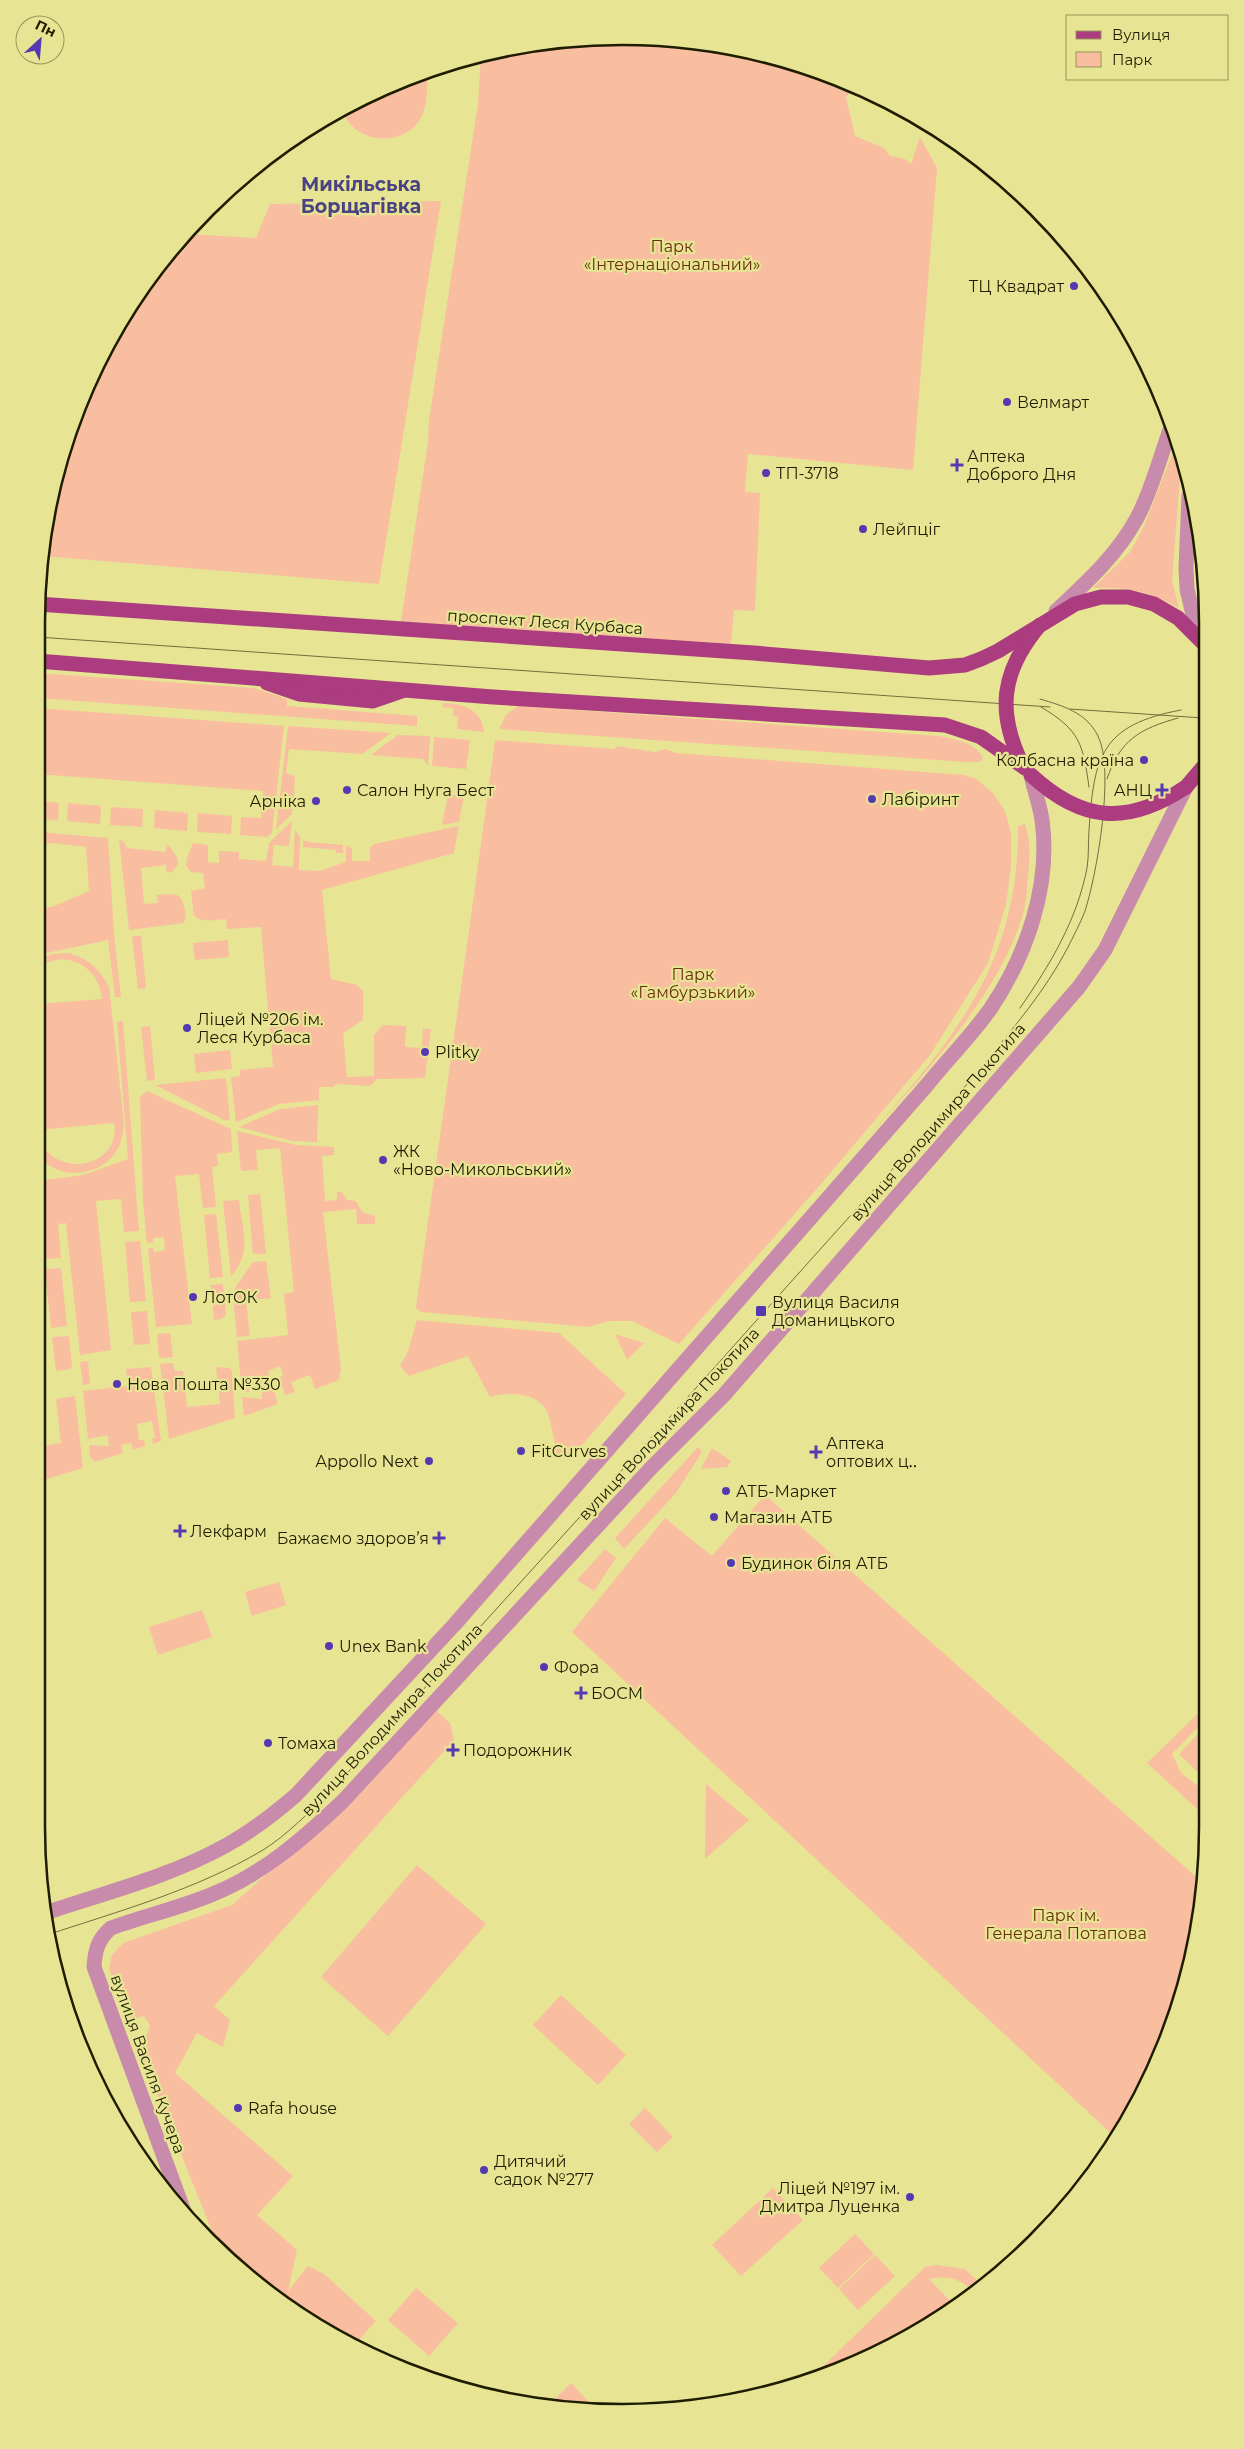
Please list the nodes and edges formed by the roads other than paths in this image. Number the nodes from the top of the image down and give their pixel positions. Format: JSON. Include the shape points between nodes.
{"nodes":[{"id":1,"x":1168,"y":436,"type":"edge"},
{"id":2,"x":1189,"y":515,"type":"edge"},
{"id":3,"x":45,"y":605,"type":"edge"},
{"id":4,"x":1046,"y":621,"type":"junction"},
{"id":5,"x":1199,"y":635,"type":"edge"},
{"id":6,"x":1199,"y":638,"type":"edge"},
{"id":7,"x":45,"y":662,"type":"edge"},
{"id":8,"x":1027,"y":771,"type":"junction"},
{"id":9,"x":1194,"y":781,"type":"edge"},
{"id":10,"x":51,"y":1911,"type":"edge"},
{"id":11,"x":111,"y":1928,"type":"joint"},
{"id":12,"x":177,"y":2194,"type":"edge"}],
"edges":[{"from":1,"to":4,"type":"street","via":[[1146,498],[1127,535],[1091,579]]},
{"from":2,"to":5,"type":"street","via":[[1187,589]]},
{"from":3,"to":4,"type":"main road","name":"проспект Леся Курбаса","via":[[929,668],[965,665],[981,659]]},
{"from":4,"to":6,"type":"main road","name":"проспект Леся Курбаса","via":[[1101,597],[1128,598],[1154,604],[1178,618]]},
{"from":4,"to":8,"type":"main road","bridge":true,"via":[[1023,645],[1012,668],[1006,692],[1012,743]]},
{"from":7,"to":8,"type":"main road","via":[[246,676],[299,694],[373,701],[402,691],[416,690],[946,725],[981,737]]},
{"from":8,"to":9,"type":"main road","bridge":true,"via":[[1052,795],[1078,808],[1106,814],[1134,812],[1162,803]]},
{"from":8,"to":10,"type":"street","name":"вулиця Володимира Покотила","via":[[1042,819],[1043,848],[1040,887],[1028,933],[991,1008],[921,1092],[554,1512],[323,1767],[274,1814],[223,1847],[172,1870]]},
{"from":9,"to":11,"type":"street","name":"вулиця Володимира Покотила","via":[[1105,950],[1079,987],[734,1385],[645,1475],[342,1801],[288,1850],[245,1878],[212,1895]]},
{"from":11,"to":12,"type":"street","name":"вулиця Василя Кучера","via":[[96,1946],[94,1967]]}]}
